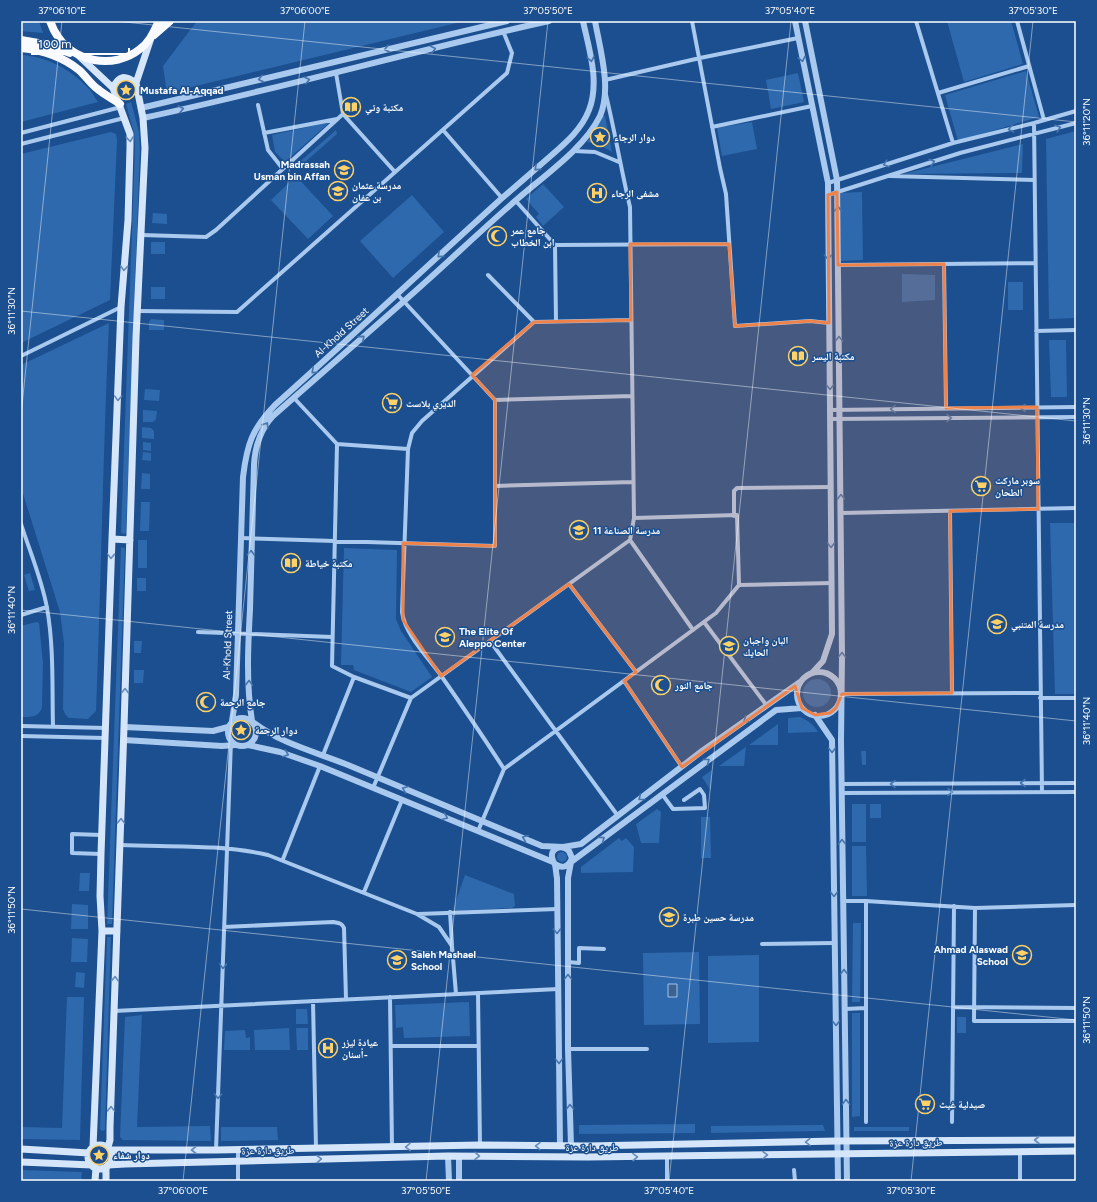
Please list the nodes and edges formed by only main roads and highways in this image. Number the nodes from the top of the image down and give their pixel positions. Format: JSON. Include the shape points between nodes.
{"nodes":[{"id":1,"x":50,"y":21,"type":"edge"},
{"id":2,"x":159,"y":21,"type":"edge"},
{"id":3,"x":170,"y":21,"type":"edge"},
{"id":4,"x":152,"y":36,"type":"junction"},
{"id":5,"x":21,"y":40,"type":"edge"},
{"id":6,"x":21,"y":48,"type":"edge"},
{"id":7,"x":79,"y":55,"type":"junction"},
{"id":8,"x":136,"y":83,"type":"junction"},
{"id":9,"x":114,"y":88,"type":"junction"},
{"id":10,"x":120,"y":106,"type":"junction"},
{"id":11,"x":128,"y":220,"type":"junction"},
{"id":12,"x":143,"y":222,"type":"junction"},
{"id":13,"x":112,"y":539,"type":"junction"},
{"id":14,"x":130,"y":540,"type":"junction"},
{"id":15,"x":102,"y":931,"type":"junction"},
{"id":16,"x":117,"y":931,"type":"junction"},
{"id":17,"x":1076,"y":1140,"type":"edge"},
{"id":18,"x":587,"y":1146,"type":"junction"},
{"id":19,"x":21,"y":1149,"type":"edge"},
{"id":20,"x":109,"y":1149,"type":"junction"},
{"id":21,"x":91,"y":1150,"type":"junction"},
{"id":22,"x":1076,"y":1151,"type":"edge"},
{"id":23,"x":588,"y":1157,"type":"junction"},
{"id":24,"x":21,"y":1162,"type":"edge"},
{"id":25,"x":94,"y":1166,"type":"junction"},
{"id":26,"x":107,"y":1166,"type":"junction"},
{"id":27,"x":95,"y":1181,"type":"edge"},
{"id":28,"x":106,"y":1181,"type":"edge"}],
"edges":[{"from":1,"to":7,"type":"highway","via":[[65,46]]},
{"from":2,"to":4,"type":"highway"},
{"from":3,"to":4,"type":"highway"},
{"from":4,"to":7,"type":"highway","via":[[141,48],[127,57],[111,61],[94,60]]},
{"from":4,"to":8,"type":"main road"},
{"from":5,"to":7,"type":"highway"},
{"from":6,"to":10,"type":"highway","via":[[42,52],[77,69],[97,89]]},
{"from":7,"to":9,"type":"main road"},
{"from":8,"to":9,"type":"main road","via":[[130,78],[119,78]]},
{"from":8,"to":12,"type":"main road","via":[[143,118],[145,148]]},
{"from":9,"to":10,"type":"main road"},
{"from":10,"to":11,"type":"main road","one_way":true,"via":[[130,134]]},
{"from":11,"to":12,"type":"main road"},
{"from":11,"to":13,"type":"main road","one_way":true,"via":[[121,307]]},
{"from":12,"to":14,"type":"main road"},
{"from":13,"to":14,"type":"main road"},
{"from":13,"to":15,"type":"main road","one_way":true,"via":[[101,854]]},
{"from":16,"to":14,"type":"main road","one_way":true},
{"from":15,"to":16,"type":"main road"},
{"from":15,"to":21,"type":"main road"},
{"from":20,"to":16,"type":"main road","one_way":true},
{"from":17,"to":18,"type":"main road","one_way":true},
{"from":18,"to":20,"type":"main road","one_way":true},
{"from":18,"to":23,"type":"main road"},
{"from":19,"to":21,"type":"main road"},
{"from":20,"to":21,"type":"main road","via":[[100,1145]]},
{"from":20,"to":26,"type":"main road","via":[[112,1160]]},
{"from":21,"to":25,"type":"main road","via":[[89,1159]]},
{"from":23,"to":22,"type":"main road","name":"طريق دارة عزة","one_way":true},
{"from":26,"to":23,"type":"main road","name":"طريق دارة عزة","one_way":true,"via":[[448,1156]]},
{"from":24,"to":25,"type":"main road"},
{"from":25,"to":26,"type":"main road"},
{"from":25,"to":27,"type":"main road"},
{"from":26,"to":28,"type":"main road"}]}
